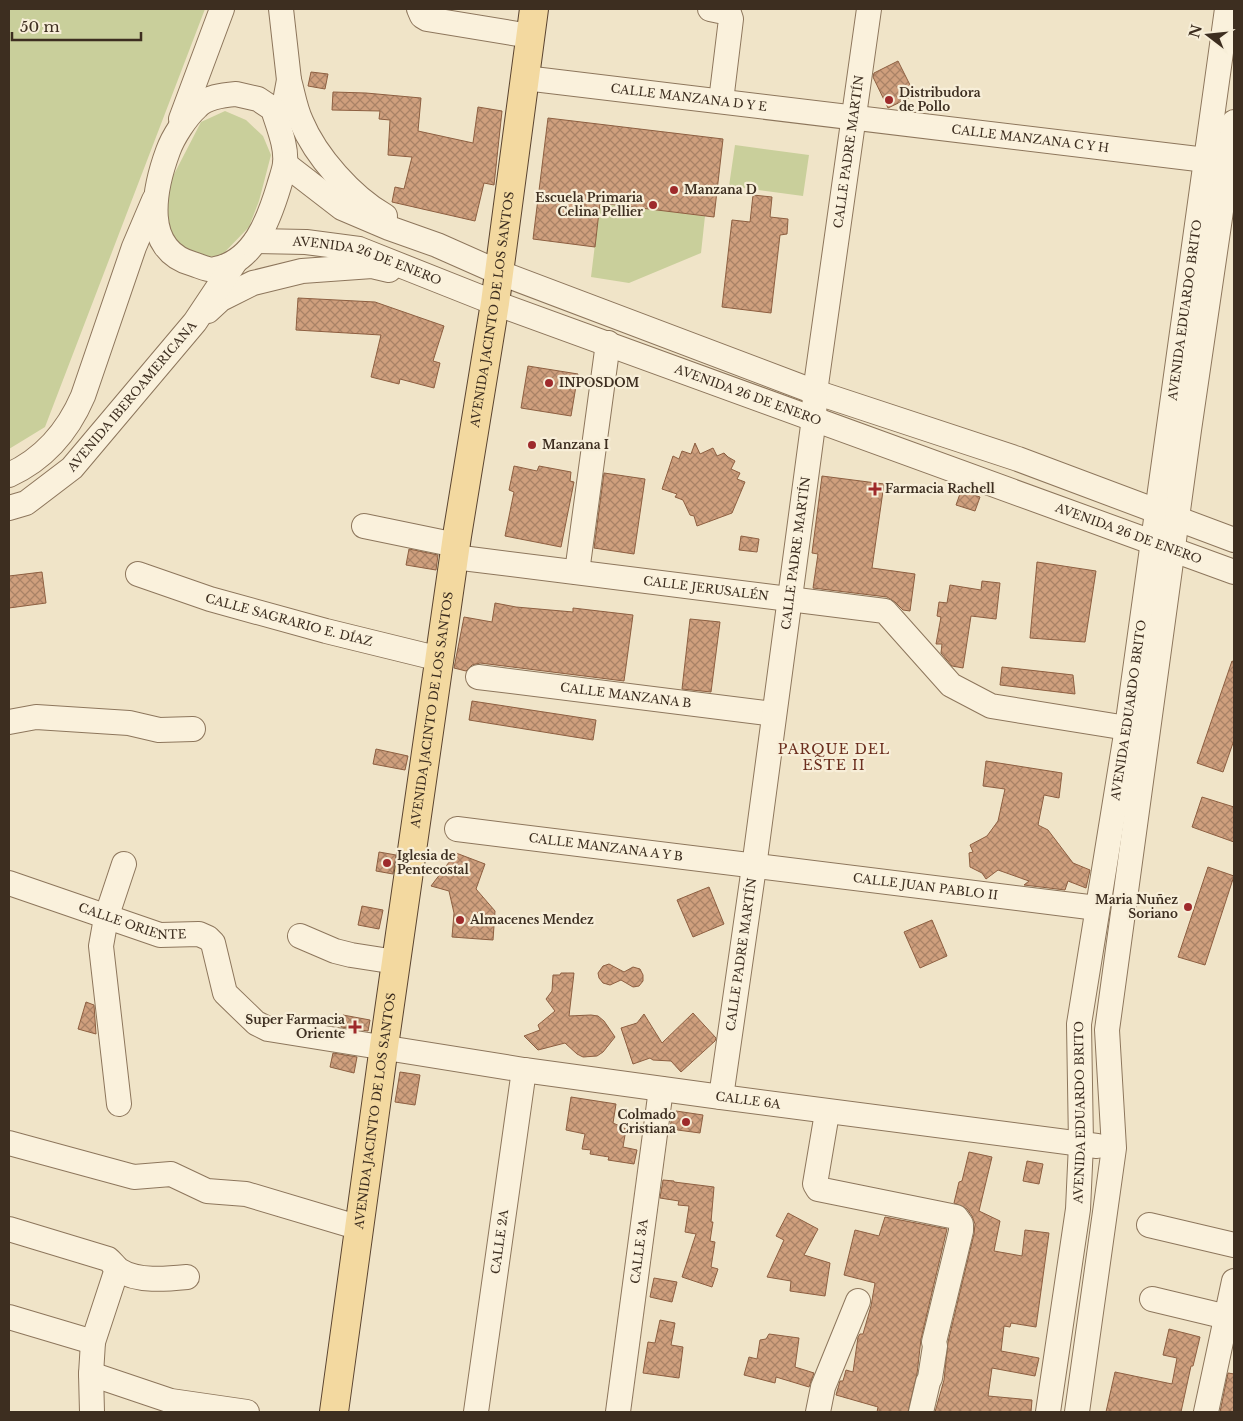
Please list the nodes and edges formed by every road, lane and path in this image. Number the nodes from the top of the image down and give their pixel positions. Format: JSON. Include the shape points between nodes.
{"nodes":[{"id":1,"x":222,"y":9,"type":"edge"},
{"id":2,"x":281,"y":9,"type":"edge"},
{"id":3,"x":419,"y":9,"type":"edge"},
{"id":4,"x":534,"y":9,"type":"edge"},
{"id":5,"x":710,"y":9,"type":"edge"},
{"id":6,"x":869,"y":9,"type":"edge"},
{"id":7,"x":1227,"y":9,"type":"edge"},
{"id":8,"x":530,"y":36,"type":"junction"},
{"id":9,"x":525,"y":78,"type":"junction"},
{"id":10,"x":289,"y":80,"type":"junction"},
{"id":11,"x":721,"y":101,"type":"junction"},
{"id":12,"x":854,"y":118,"type":"junction"},
{"id":13,"x":1234,"y":122,"type":"edge"},
{"id":14,"x":280,"y":132,"type":"junction"},
{"id":15,"x":172,"y":140,"type":"junction"},
{"id":16,"x":1206,"y":160,"type":"junction"},
{"id":17,"x":285,"y":164,"type":"junction"},
{"id":18,"x":156,"y":196,"type":"junction"},
{"id":19,"x":256,"y":241,"type":"junction"},
{"id":20,"x":437,"y":245,"type":"junction"},
{"id":21,"x":235,"y":262,"type":"junction"},
{"id":22,"x":498,"y":272,"type":"junction"},
{"id":23,"x":442,"y":282,"type":"junction"},
{"id":24,"x":495,"y":303,"type":"junction"},
{"id":25,"x":195,"y":322,"type":"junction"},
{"id":26,"x":608,"y":343,"type":"junction"},
{"id":27,"x":815,"y":392,"type":"junction"},
{"id":28,"x":814,"y":418,"type":"junction"},
{"id":29,"x":9,"y":475,"type":"edge"},
{"id":30,"x":9,"y":508,"type":"edge"},
{"id":31,"x":1167,"y":515,"type":"junction"},
{"id":32,"x":364,"y":526,"type":"dead end"},
{"id":33,"x":1234,"y":540,"type":"edge"},
{"id":34,"x":1163,"y":546,"type":"junction"},
{"id":35,"x":455,"y":551,"type":"junction"},
{"id":36,"x":576,"y":572,"type":"junction"},
{"id":37,"x":1234,"y":572,"type":"edge"},
{"id":38,"x":138,"y":574,"type":"dead end"},
{"id":39,"x":789,"y":600,"type":"junction"},
{"id":40,"x":440,"y":659,"type":"junction"},
{"id":41,"x":478,"y":677,"type":"dead end"},
{"id":42,"x":774,"y":714,"type":"junction"},
{"id":43,"x":9,"y":722,"type":"edge"},
{"id":44,"x":1127,"y":728,"type":"junction"},
{"id":45,"x":194,"y":729,"type":"dead end"},
{"id":46,"x":457,"y":829,"type":"dead end"},
{"id":47,"x":124,"y":864,"type":"dead end"},
{"id":48,"x":754,"y":867,"type":"junction"},
{"id":49,"x":9,"y":883,"type":"edge"},
{"id":50,"x":1097,"y":908,"type":"junction"},
{"id":51,"x":106,"y":918,"type":"junction"},
{"id":52,"x":300,"y":936,"type":"dead end"},
{"id":53,"x":396,"y":962,"type":"junction"},
{"id":54,"x":384,"y":1046,"type":"junction"},
{"id":55,"x":524,"y":1070,"type":"junction"},
{"id":56,"x":661,"y":1089,"type":"junction"},
{"id":57,"x":720,"y":1097,"type":"junction"},
{"id":58,"x":118,"y":1104,"type":"dead end"},
{"id":59,"x":828,"y":1112,"type":"junction"},
{"id":60,"x":9,"y":1143,"type":"edge"},
{"id":61,"x":1082,"y":1144,"type":"junction"},
{"id":62,"x":1114,"y":1148,"type":"junction"},
{"id":63,"x":1149,"y":1225,"type":"dead end"},
{"id":64,"x":9,"y":1228,"type":"edge"},
{"id":65,"x":360,"y":1228,"type":"junction"},
{"id":66,"x":1234,"y":1244,"type":"edge"},
{"id":67,"x":118,"y":1269,"type":"junction"},
{"id":68,"x":187,"y":1277,"type":"dead end"},
{"id":69,"x":1234,"y":1281,"type":"edge"},
{"id":70,"x":1152,"y":1299,"type":"dead end"},
{"id":71,"x":858,"y":1301,"type":"dead end"},
{"id":72,"x":1227,"y":1317,"type":"junction"},
{"id":73,"x":9,"y":1318,"type":"edge"},
{"id":74,"x":93,"y":1342,"type":"junction"},
{"id":75,"x":91,"y":1374,"type":"junction"},
{"id":76,"x":92,"y":1412,"type":"edge"},
{"id":77,"x":247,"y":1412,"type":"edge"},
{"id":78,"x":334,"y":1412,"type":"edge"},
{"id":79,"x":476,"y":1412,"type":"edge"},
{"id":80,"x":618,"y":1412,"type":"edge"},
{"id":81,"x":818,"y":1412,"type":"edge"},
{"id":82,"x":922,"y":1412,"type":"edge"},
{"id":83,"x":1048,"y":1412,"type":"edge"},
{"id":84,"x":1077,"y":1412,"type":"edge"},
{"id":85,"x":1206,"y":1412,"type":"edge"}],
"edges":[{"from":1,"to":15,"type":"street"},
{"from":2,"to":10,"type":"street"},
{"from":3,"to":8,"type":"street","via":[[427,19]]},
{"from":4,"to":8,"type":"main road","name":"AVENIDA JACINTO DE LOS SANTOS"},
{"from":5,"to":11,"type":"street","via":[[729,13],[731,19]]},
{"from":6,"to":12,"type":"street","name":"CALLE PADRE MARTÍN"},
{"from":7,"to":16,"type":"street","name":"AVENIDA EDUARDO BRITO"},
{"from":8,"to":9,"type":"main road","name":"AVENIDA JACINTO DE LOS SANTOS"},
{"from":9,"to":11,"type":"street","name":"CALLE MANZANA D Y E"},
{"from":9,"to":22,"type":"main road","name":"AVENIDA JACINTO DE LOS SANTOS"},
{"from":10,"to":14,"type":"street"},
{"from":10,"to":20,"type":"street","via":[[300,120],[312,145],[351,192],[373,209]]},
{"from":11,"to":12,"type":"street","name":"CALLE MANZANA D Y E"},
{"from":12,"to":16,"type":"street","name":"CALLE MANZANA C Y H"},
{"from":12,"to":27,"type":"street","name":"CALLE PADRE MARTÍN"},
{"from":13,"to":31,"type":"street","name":"AVENIDA EDUARDO BRITO","via":[[1189,430]]},
{"from":14,"to":15,"type":"street","via":[[272,109],[258,99],[236,94],[219,96],[198,106]]},
{"from":14,"to":17,"type":"street"},
{"from":15,"to":18,"type":"street"},
{"from":16,"to":31,"type":"street","name":"AVENIDA EDUARDO BRITO"},
{"from":17,"to":19,"type":"street","via":[[273,205]]},
{"from":17,"to":20,"type":"street","name":"AVENIDA 26 DE ENERO","via":[[342,208]]},
{"from":18,"to":21,"type":"street","via":[[158,228],[165,246],[180,261],[214,270]]},
{"from":18,"to":29,"type":"street","via":[[134,247],[75,414],[43,454]]},
{"from":19,"to":21,"type":"street"},
{"from":19,"to":23,"type":"street","name":"AVENIDA 26 DE ENERO","via":[[306,242],[359,249]]},
{"from":20,"to":22,"type":"street","name":"AVENIDA 26 DE ENERO"},
{"from":21,"to":25,"type":"street","name":"AVENIDA IBEROAMERICANA"},
{"from":22,"to":24,"type":"main road","name":"AVENIDA JACINTO DE LOS SANTOS"},
{"from":22,"to":27,"type":"street","name":"AVENIDA 26 DE ENERO"},
{"from":23,"to":24,"type":"street","name":"AVENIDA 26 DE ENERO"},
{"from":23,"to":25,"type":"street","via":[[372,266],[302,271],[253,283],[221,300]]},
{"from":24,"to":26,"type":"street","name":"AVENIDA 26 DE ENERO"},
{"from":24,"to":35,"type":"main road","name":"AVENIDA JACINTO DE LOS SANTOS"},
{"from":25,"to":30,"type":"street","name":"AVENIDA IBEROAMERICANA","via":[[72,468],[26,503]]},
{"from":26,"to":28,"type":"street","name":"AVENIDA 26 DE ENERO"},
{"from":26,"to":36,"type":"street"},
{"from":27,"to":28,"type":"street","name":"CALLE PADRE MARTÍN"},
{"from":27,"to":31,"type":"street","name":"AVENIDA 26 DE ENERO","via":[[1018,459]]},
{"from":28,"to":34,"type":"street","name":"AVENIDA 26 DE ENERO"},
{"from":28,"to":39,"type":"street","name":"CALLE PADRE MARTÍN"},
{"from":31,"to":33,"type":"street","name":"AVENIDA 26 DE ENERO"},
{"from":31,"to":34,"type":"street","name":"AVENIDA EDUARDO BRITO"},
{"from":32,"to":35,"type":"street","name":"CALLE JERUSALÉN"},
{"from":34,"to":37,"type":"street","name":"AVENIDA 26 DE ENERO"},
{"from":34,"to":44,"type":"street","name":"AVENIDA EDUARDO BRITO"},
{"from":34,"to":62,"type":"street","name":"AVENIDA EDUARDO BRITO","via":[[1107,1030]]},
{"from":35,"to":36,"type":"street","name":"CALLE JERUSALÉN"},
{"from":35,"to":40,"type":"main road","name":"AVENIDA JACINTO DE LOS SANTOS"},
{"from":36,"to":39,"type":"street","name":"CALLE JERUSALÉN"},
{"from":38,"to":40,"type":"street","name":"CALLE SAGRARIO E. DÍAZ","via":[[210,599]]},
{"from":39,"to":42,"type":"street","name":"CALLE PADRE MARTÍN"},
{"from":39,"to":44,"type":"street","name":"CALLE JERUSALÉN","via":[[885,611],[951,685],[991,706]]},
{"from":40,"to":53,"type":"main road","name":"AVENIDA JACINTO DE LOS SANTOS"},
{"from":41,"to":42,"type":"street","name":"CALLE MANZANA B"},
{"from":42,"to":48,"type":"street","name":"CALLE PADRE MARTÍN"},
{"from":43,"to":45,"type":"street","via":[[36,716],[129,723],[159,730]]},
{"from":44,"to":50,"type":"street","name":"AVENIDA EDUARDO BRITO"},
{"from":46,"to":48,"type":"street","name":"CALLE MANZANA A Y B"},
{"from":47,"to":51,"type":"street"},
{"from":48,"to":50,"type":"street","name":"CALLE JUAN PABLO II"},
{"from":48,"to":57,"type":"street","name":"CALLE PADRE MARTÍN"},
{"from":49,"to":51,"type":"street","name":"CALLE ORIENTE"},
{"from":50,"to":61,"type":"street","name":"AVENIDA EDUARDO BRITO","via":[[1079,1024]]},
{"from":51,"to":54,"type":"street","name":"CALLE ORIENTE","via":[[160,936],[199,934],[208,938],[213,943],[225,993],[256,1023],[268,1029]]},
{"from":51,"to":58,"type":"street","via":[[101,946]]},
{"from":52,"to":53,"type":"street","via":[[334,951]]},
{"from":53,"to":54,"type":"main road","name":"AVENIDA JACINTO DE LOS SANTOS"},
{"from":54,"to":55,"type":"street","name":"CALLE 6A"},
{"from":54,"to":65,"type":"main road","name":"AVENIDA JACINTO DE LOS SANTOS"},
{"from":55,"to":56,"type":"street","name":"CALLE 6A"},
{"from":55,"to":79,"type":"street","name":"CALLE 2A"},
{"from":56,"to":57,"type":"street","name":"CALLE 6A"},
{"from":56,"to":80,"type":"street","name":"CALLE 3A"},
{"from":57,"to":59,"type":"street","name":"CALLE 6A"},
{"from":59,"to":61,"type":"street","name":"CALLE 6A"},
{"from":59,"to":82,"type":"street","via":[[815,1184],[818,1189],[956,1217],[961,1224]]},
{"from":60,"to":65,"type":"street","via":[[134,1177],[172,1174],[206,1191],[246,1194]]},
{"from":61,"to":62,"type":"street","name":"CALLE 6A"},
{"from":61,"to":83,"type":"street","name":"AVENIDA EDUARDO BRITO","via":[[1078,1209]]},
{"from":62,"to":84,"type":"street","name":"AVENIDA EDUARDO BRITO"},
{"from":63,"to":66,"type":"street"},
{"from":64,"to":67,"type":"street","via":[[108,1259]]},
{"from":65,"to":78,"type":"main road","name":"AVENIDA JACINTO DE LOS SANTOS"},
{"from":67,"to":68,"type":"street","via":[[143,1278]]},
{"from":67,"to":74,"type":"street"},
{"from":69,"to":72,"type":"street"},
{"from":70,"to":72,"type":"street"},
{"from":71,"to":81,"type":"street","via":[[823,1387]]},
{"from":72,"to":85,"type":"street"},
{"from":73,"to":74,"type":"street"},
{"from":74,"to":75,"type":"street"},
{"from":75,"to":76,"type":"street"},
{"from":75,"to":77,"type":"street","via":[[170,1401]]}]}
